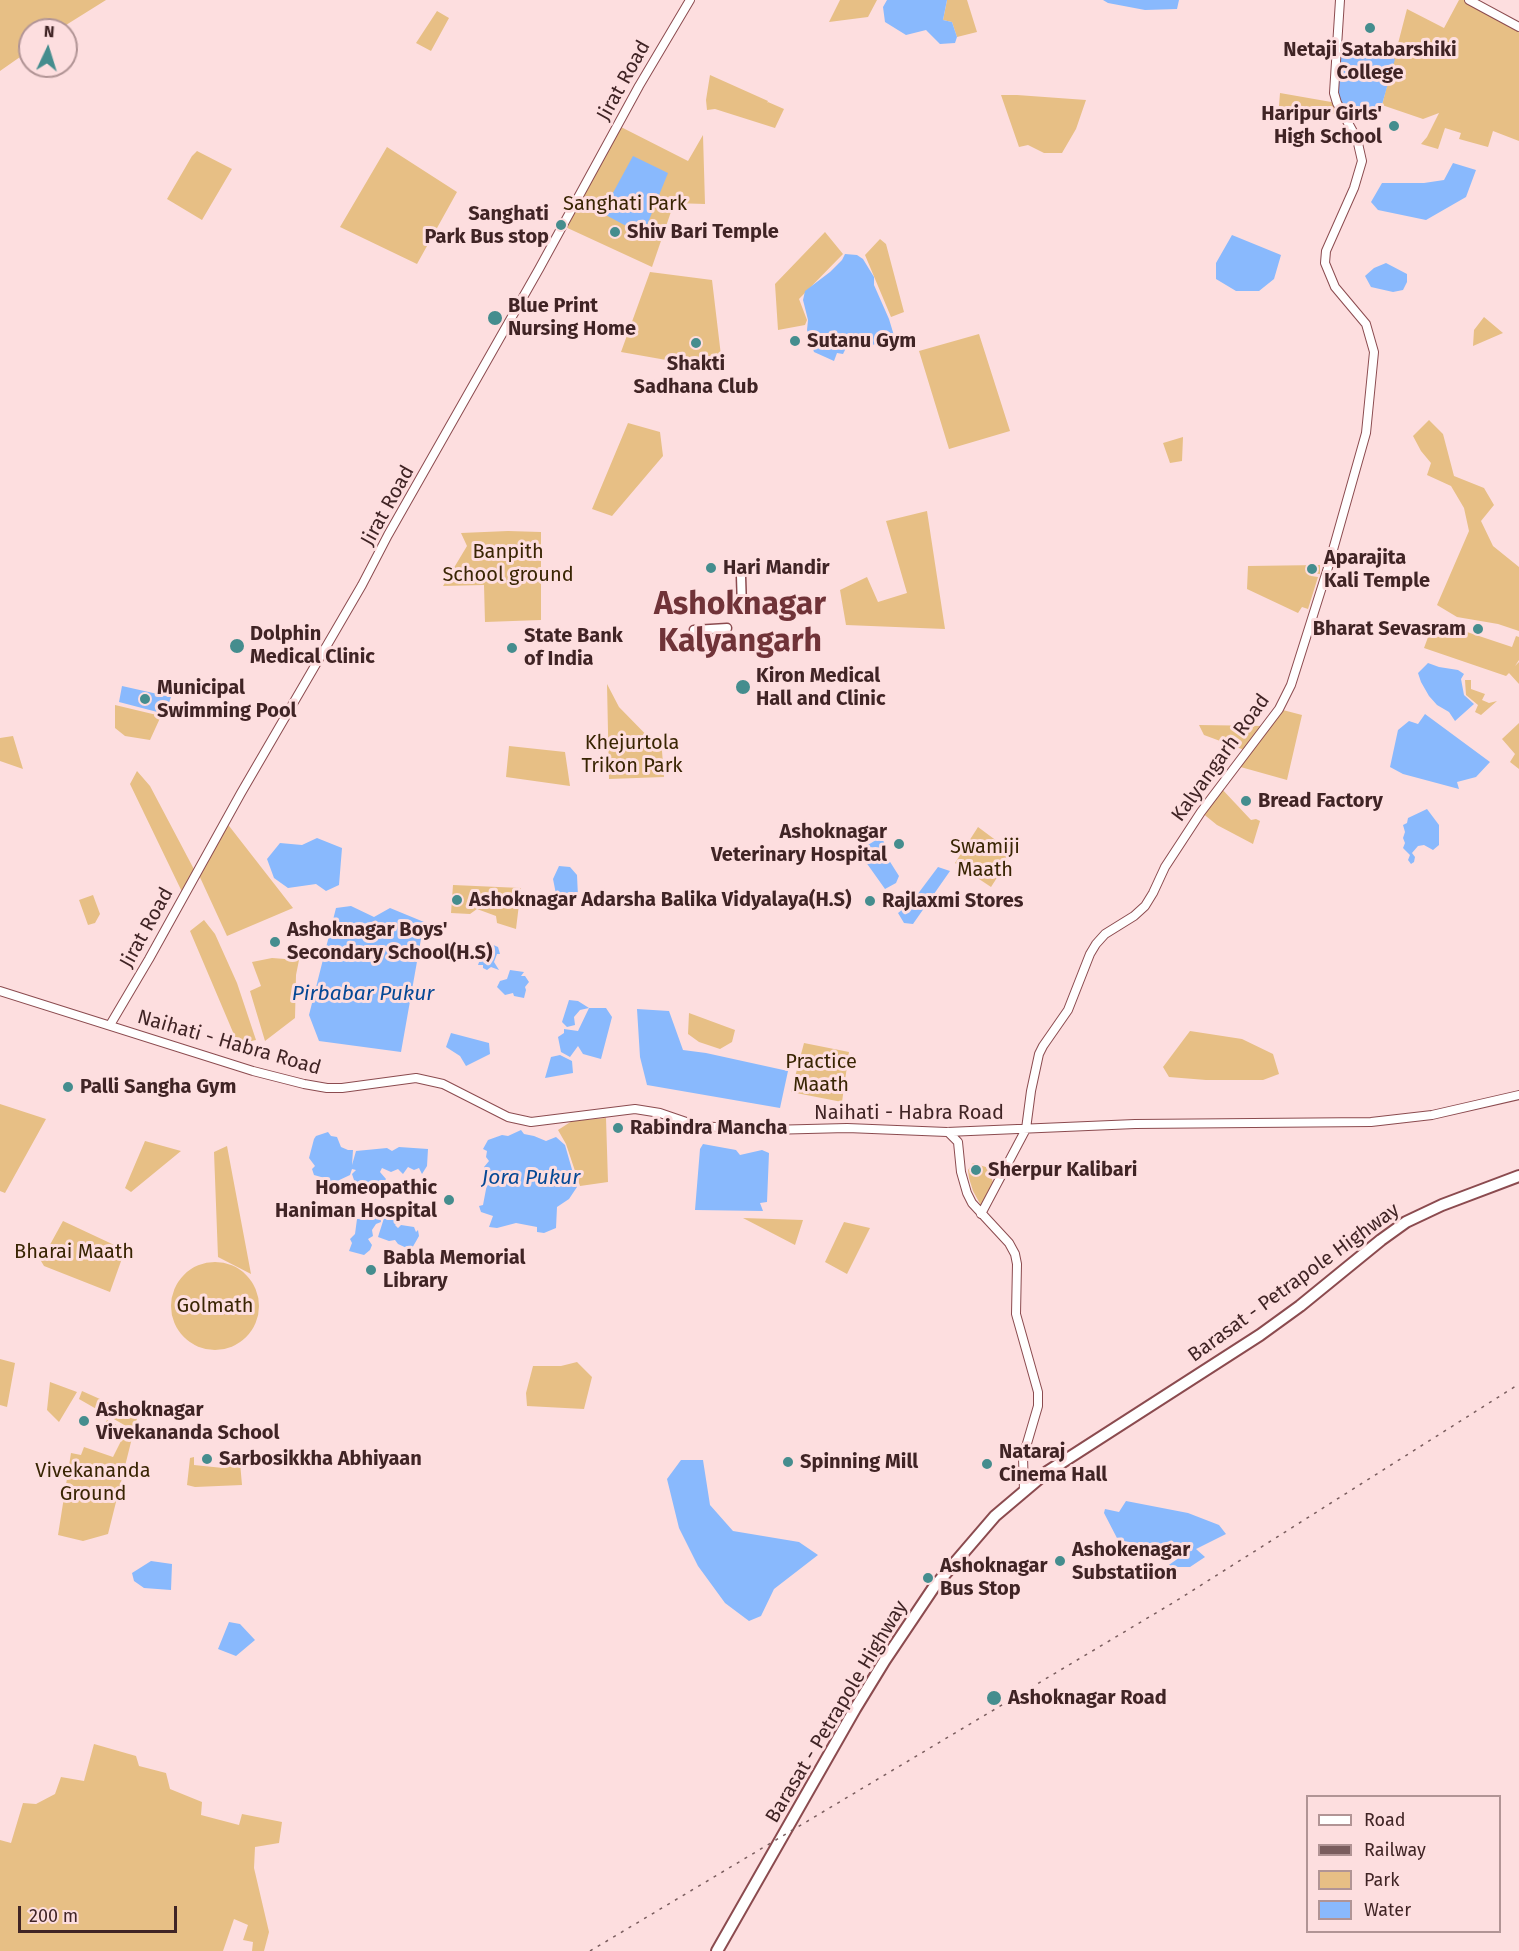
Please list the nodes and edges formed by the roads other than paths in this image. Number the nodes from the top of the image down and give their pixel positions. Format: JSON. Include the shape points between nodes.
{"nodes":[{"id":1,"x":690,"y":0,"type":"edge"},
{"id":2,"x":1340,"y":0,"type":"edge"},
{"id":3,"x":1469,"y":0,"type":"edge"},
{"id":4,"x":1519,"y":27,"type":"edge"},
{"id":5,"x":741,"y":576,"type":"dead end"},
{"id":6,"x":742,"y":609,"type":"dead end"},
{"id":7,"x":727,"y":628,"type":"dead end"},
{"id":8,"x":694,"y":630,"type":"dead end"},
{"id":9,"x":0,"y":991,"type":"edge"},
{"id":10,"x":110,"y":1025,"type":"junction"},
{"id":11,"x":1519,"y":1095,"type":"edge"},
{"id":12,"x":1026,"y":1129,"type":"junction"},
{"id":13,"x":947,"y":1132,"type":"junction"},
{"id":14,"x":1519,"y":1176,"type":"edge"},
{"id":15,"x":981,"y":1214,"type":"junction"},
{"id":16,"x":1022,"y":1464,"type":"junction"},
{"id":17,"x":1041,"y":1476,"type":"junction"},
{"id":18,"x":1024,"y":1490,"type":"junction"},
{"id":19,"x":717,"y":1951,"type":"edge"}],
"edges":[{"from":1,"to":10,"type":"main road","name":"Jirat Road"},
{"from":2,"to":12,"type":"main road","name":"Kalyangarh Road","via":[[1334,93],[1357,139],[1362,161],[1326,251],[1325,263],[1335,287],[1366,324],[1374,352],[1366,433],[1352,485],[1312,622],[1284,700],[1201,812],[1165,867],[1146,906],[1096,944],[1064,1018],[1043,1046]]},
{"from":3,"to":4,"type":"main road"},
{"from":5,"to":6,"type":"main road"},
{"from":7,"to":8,"type":"main road"},
{"from":9,"to":10,"type":"main road","name":"Naihati - Habra Road"},
{"from":10,"to":13,"type":"main road","name":"Naihati - Habra Road","via":[[253,1071],[327,1088],[410,1078],[434,1081],[519,1120],[540,1122],[635,1109],[698,1126],[727,1129]]},
{"from":11,"to":12,"type":"main road","name":"Naihati - Habra Road","via":[[1432,1114],[1371,1122]]},
{"from":12,"to":13,"type":"main road","name":"Naihati - Habra Road"},
{"from":12,"to":15,"type":"main road"},
{"from":13,"to":15,"type":"main road","via":[[958,1142],[967,1193]]},
{"from":14,"to":17,"type":"highway","name":"Barasat - Petrapole Highway","via":[[1406,1222],[1260,1335]]},
{"from":15,"to":16,"type":"main road","via":[[1015,1254],[1016,1314],[1038,1390],[1038,1406]]},
{"from":16,"to":17,"type":"main road","via":[[1028,1473]]},
{"from":16,"to":18,"type":"main road"},
{"from":17,"to":18,"type":"highway","name":"Barasat - Petrapole Highway"},
{"from":18,"to":19,"type":"highway","name":"Barasat - Petrapole Highway","via":[[956,1560],[904,1630]]}]}
